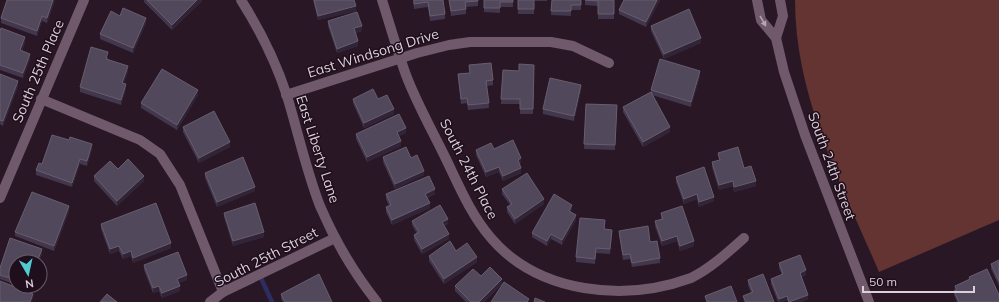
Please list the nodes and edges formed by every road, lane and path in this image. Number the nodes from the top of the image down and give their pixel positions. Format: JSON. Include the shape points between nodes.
{"nodes":[{"id":1,"x":84,"y":0,"type":"edge"},
{"id":2,"x":241,"y":0,"type":"edge"},
{"id":3,"x":382,"y":0,"type":"edge"},
{"id":4,"x":757,"y":0,"type":"edge"},
{"id":5,"x":780,"y":0,"type":"edge"},
{"id":6,"x":776,"y":38,"type":"junction"},
{"id":7,"x":400,"y":58,"type":"junction"},
{"id":8,"x":608,"y":62,"type":"dead end"},
{"id":9,"x":286,"y":95,"type":"junction"},
{"id":10,"x":41,"y":99,"type":"junction"},
{"id":11,"x":0,"y":198,"type":"edge"},
{"id":12,"x":335,"y":238,"type":"junction"},
{"id":13,"x":744,"y":238,"type":"dead end"},
{"id":14,"x":223,"y":292,"type":"junction"},
{"id":15,"x":210,"y":302,"type":"edge"},
{"id":16,"x":377,"y":302,"type":"edge"},
{"id":17,"x":868,"y":302,"type":"edge"}],
"edges":[{"from":1,"to":10,"type":"street","name":"South 25th Place"},
{"from":2,"to":9,"type":"street","name":"East Liberty Lane","via":[[256,24]]},
{"from":3,"to":7,"type":"street","name":"South 24th Place"},
{"from":4,"to":6,"type":"street","name":"South 24th Street","one_way":true,"via":[[761,20]]},
{"from":5,"to":6,"type":"street","via":[[783,16]]},
{"from":6,"to":17,"type":"street","name":"South 24th Street","via":[[784,72],[805,135]]},
{"from":7,"to":8,"type":"street","name":"East Windsong Drive","via":[[470,42],[550,42],[573,46]]},
{"from":7,"to":9,"type":"street","name":"East Windsong Drive"},
{"from":7,"to":13,"type":"street","name":"South 24th Place","via":[[476,218],[503,250],[533,272],[579,292],[635,295],[656,291],[691,278],[710,267]]},
{"from":9,"to":12,"type":"street","name":"East Liberty Lane","via":[[316,192]]},
{"from":10,"to":11,"type":"street","name":"South 25th Place"},
{"from":10,"to":14,"type":"street","via":[[140,140],[160,154],[180,185]]},
{"from":12,"to":14,"type":"street","name":"South 25th Street"},
{"from":12,"to":16,"type":"street","name":"East Liberty Lane"},
{"from":14,"to":15,"type":"street","name":"South 25th Street"}]}
